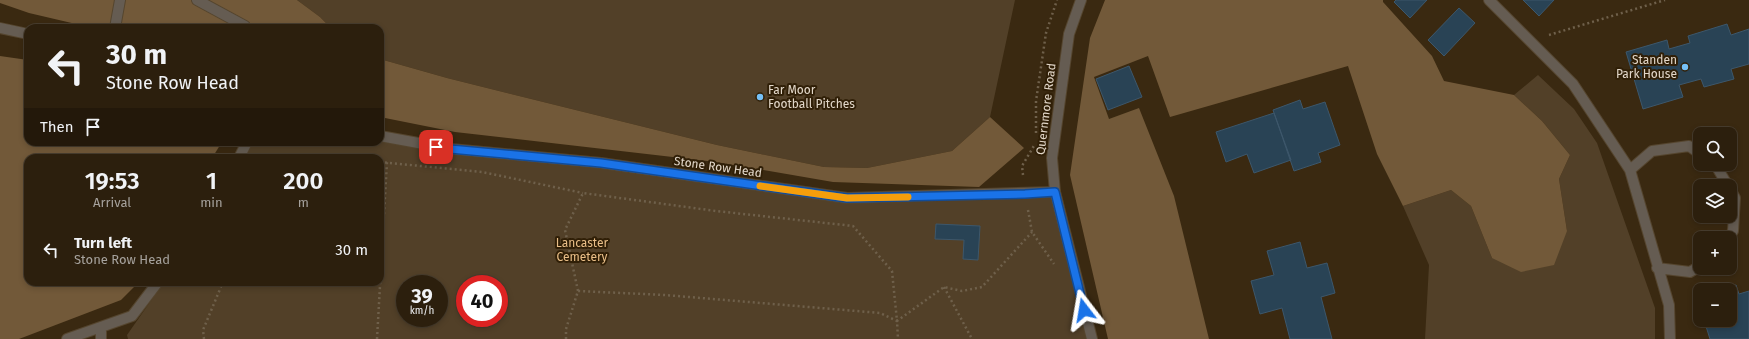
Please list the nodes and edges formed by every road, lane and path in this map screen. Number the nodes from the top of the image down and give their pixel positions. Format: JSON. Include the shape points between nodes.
{"nodes":[{"id":1,"x":120,"y":0,"type":"edge"},
{"id":2,"x":197,"y":0,"type":"edge"},
{"id":3,"x":1081,"y":0,"type":"edge"},
{"id":4,"x":1489,"y":0,"type":"edge"},
{"id":5,"x":1666,"y":0,"type":"edge"},
{"id":6,"x":116,"y":24,"type":"edge"},
{"id":7,"x":241,"y":24,"type":"edge"},
{"id":8,"x":0,"y":28,"type":"edge"},
{"id":9,"x":24,"y":33,"type":"edge"},
{"id":10,"x":1529,"y":40,"type":"junction"},
{"id":11,"x":384,"y":137,"type":"edge"},
{"id":12,"x":1693,"y":149,"type":"edge"},
{"id":13,"x":387,"y":162,"type":"joint"},
{"id":14,"x":1630,"y":170,"type":"junction"},
{"id":15,"x":1055,"y":192,"type":"junction"},
{"id":16,"x":583,"y":193,"type":"junction"},
{"id":17,"x":384,"y":215,"type":"edge"},
{"id":18,"x":1032,"y":232,"type":"dead end"},
{"id":19,"x":1657,"y":268,"type":"junction"},
{"id":20,"x":1693,"y":270,"type":"edge"},
{"id":21,"x":155,"y":286,"type":"edge"},
{"id":22,"x":221,"y":286,"type":"edge"},
{"id":23,"x":380,"y":286,"type":"edge"},
{"id":24,"x":944,"y":287,"type":"junction"},
{"id":25,"x":578,"y":291,"type":"junction"},
{"id":26,"x":897,"y":321,"type":"junction"},
{"id":27,"x":101,"y":327,"type":"junction"},
{"id":28,"x":67,"y":339,"type":"edge"},
{"id":29,"x":101,"y":339,"type":"edge"},
{"id":30,"x":204,"y":339,"type":"edge"},
{"id":31,"x":377,"y":339,"type":"edge"},
{"id":32,"x":566,"y":339,"type":"edge"},
{"id":33,"x":898,"y":339,"type":"edge"},
{"id":34,"x":972,"y":339,"type":"edge"},
{"id":35,"x":1092,"y":339,"type":"edge"},
{"id":36,"x":1670,"y":339,"type":"edge"}],
"edges":[{"from":1,"to":6,"type":"street"},
{"from":2,"to":7,"type":"street"},
{"from":3,"to":15,"type":"street","name":"Quernmore Road","via":[[1069,34],[1053,150]]},
{"from":4,"to":10,"type":"street"},
{"from":5,"to":10,"type":"path"},
{"from":8,"to":9,"type":"street"},
{"from":10,"to":14,"type":"street","via":[[1574,84]]},
{"from":11,"to":15,"type":"street","name":"Stone Row Head","via":[[450,149],[601,163],[847,198]]},
{"from":12,"to":14,"type":"street","via":[[1689,146],[1652,151]]},
{"from":13,"to":16,"type":"path","via":[[482,172]]},
{"from":13,"to":17,"type":"path"},
{"from":14,"to":19,"type":"street"},
{"from":15,"to":35,"type":"street","name":"Quernmore Road"},
{"from":16,"to":25,"type":"path","via":[[565,230]]},
{"from":16,"to":26,"type":"path","via":[[853,226],[892,270]]},
{"from":18,"to":24,"type":"path","via":[[982,287],[962,291]]},
{"from":19,"to":20,"type":"street"},
{"from":19,"to":36,"type":"street","via":[[1669,306]]},
{"from":21,"to":27,"type":"street","via":[[132,316]]},
{"from":22,"to":30,"type":"path","via":[[203,330]]},
{"from":23,"to":31,"type":"path"},
{"from":24,"to":26,"type":"path"},
{"from":24,"to":34,"type":"path"},
{"from":25,"to":26,"type":"path","via":[[665,295],[880,313]]},
{"from":25,"to":32,"type":"path","via":[[566,329]]},
{"from":26,"to":33,"type":"path"},
{"from":27,"to":28,"type":"street"},
{"from":27,"to":29,"type":"street"}]}
